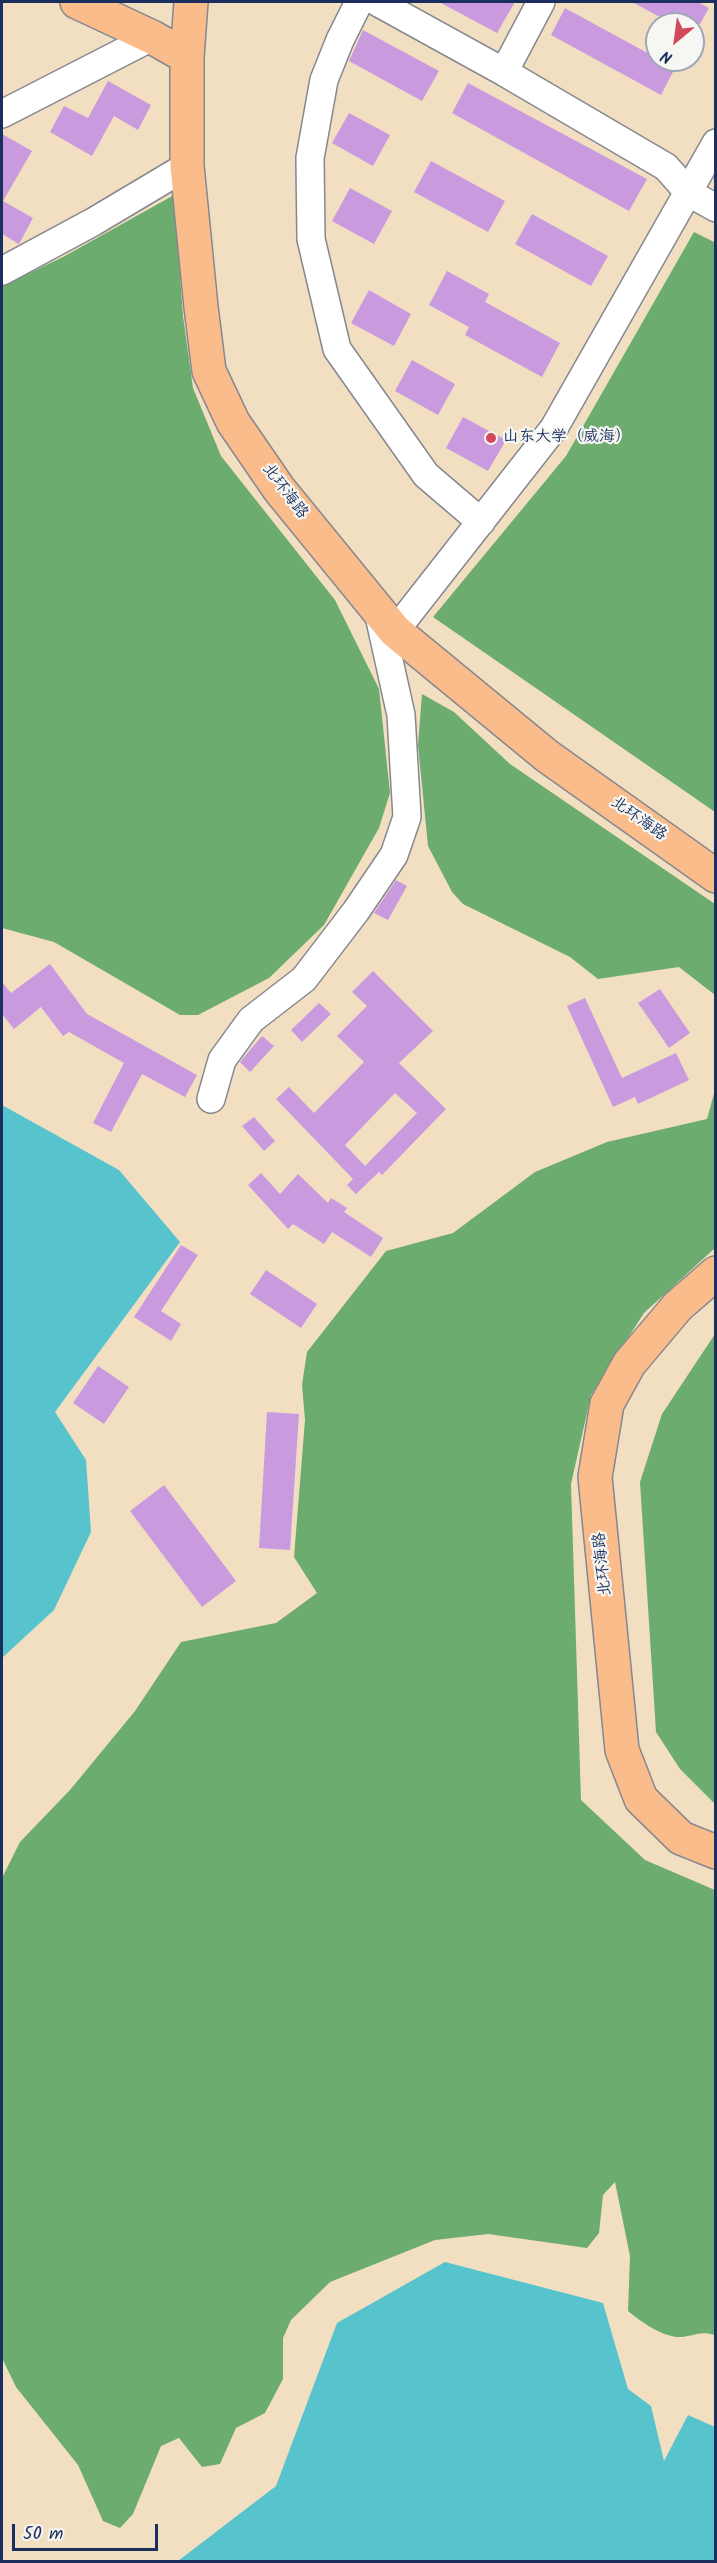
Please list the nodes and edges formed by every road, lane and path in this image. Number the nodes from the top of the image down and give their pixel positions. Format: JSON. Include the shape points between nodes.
{"nodes":[{"id":1,"x":77,"y":2,"type":"edge"},
{"id":2,"x":191,"y":2,"type":"edge"},
{"id":3,"x":359,"y":2,"type":"edge"},
{"id":4,"x":377,"y":2,"type":"edge"},
{"id":5,"x":541,"y":2,"type":"edge"},
{"id":6,"x":143,"y":32,"type":"junction"},
{"id":7,"x":187,"y":57,"type":"junction"},
{"id":8,"x":504,"y":72,"type":"junction"},
{"id":9,"x":2,"y":114,"type":"edge"},
{"id":10,"x":716,"y":143,"type":"edge"},
{"id":11,"x":188,"y":166,"type":"junction"},
{"id":12,"x":689,"y":194,"type":"junction"},
{"id":13,"x":716,"y":208,"type":"edge"},
{"id":14,"x":2,"y":271,"type":"edge"},
{"id":15,"x":481,"y":522,"type":"junction"},
{"id":16,"x":386,"y":620,"type":"junction"},
{"id":17,"x":716,"y":876,"type":"edge"},
{"id":18,"x":211,"y":1099,"type":"dead end"},
{"id":19,"x":716,"y":1273,"type":"edge"},
{"id":20,"x":716,"y":1852,"type":"edge"}],
"edges":[{"from":1,"to":6,"type":"main road"},
{"from":2,"to":6,"type":"main road","via":[[178,21],[166,28]]},
{"from":2,"to":7,"type":"main road","name":"北环海路"},
{"from":3,"to":15,"type":"lane","via":[[324,80],[310,158],[311,239],[337,349],[426,475]]},
{"from":4,"to":8,"type":"lane"},
{"from":5,"to":8,"type":"lane"},
{"from":6,"to":7,"type":"main road"},
{"from":6,"to":9,"type":"lane"},
{"from":7,"to":11,"type":"main road","name":"北环海路"},
{"from":8,"to":12,"type":"lane","via":[[666,167]]},
{"from":10,"to":12,"type":"lane"},
{"from":11,"to":14,"type":"lane"},
{"from":11,"to":16,"type":"main road","name":"北环海路","via":[[209,370],[233,422],[279,489]]},
{"from":12,"to":13,"type":"lane"},
{"from":12,"to":15,"type":"lane","via":[[554,428]]},
{"from":15,"to":16,"type":"lane"},
{"from":16,"to":17,"type":"main road","name":"北环海路","via":[[547,756]]},
{"from":16,"to":18,"type":"lane","via":[[401,715],[407,817],[394,855],[304,979],[251,1020],[222,1060]]},
{"from":19,"to":20,"type":"main road","name":"北环海路","via":[[678,1306],[629,1364],[607,1404],[595,1477],[622,1750],[641,1799],[681,1838]]}]}
